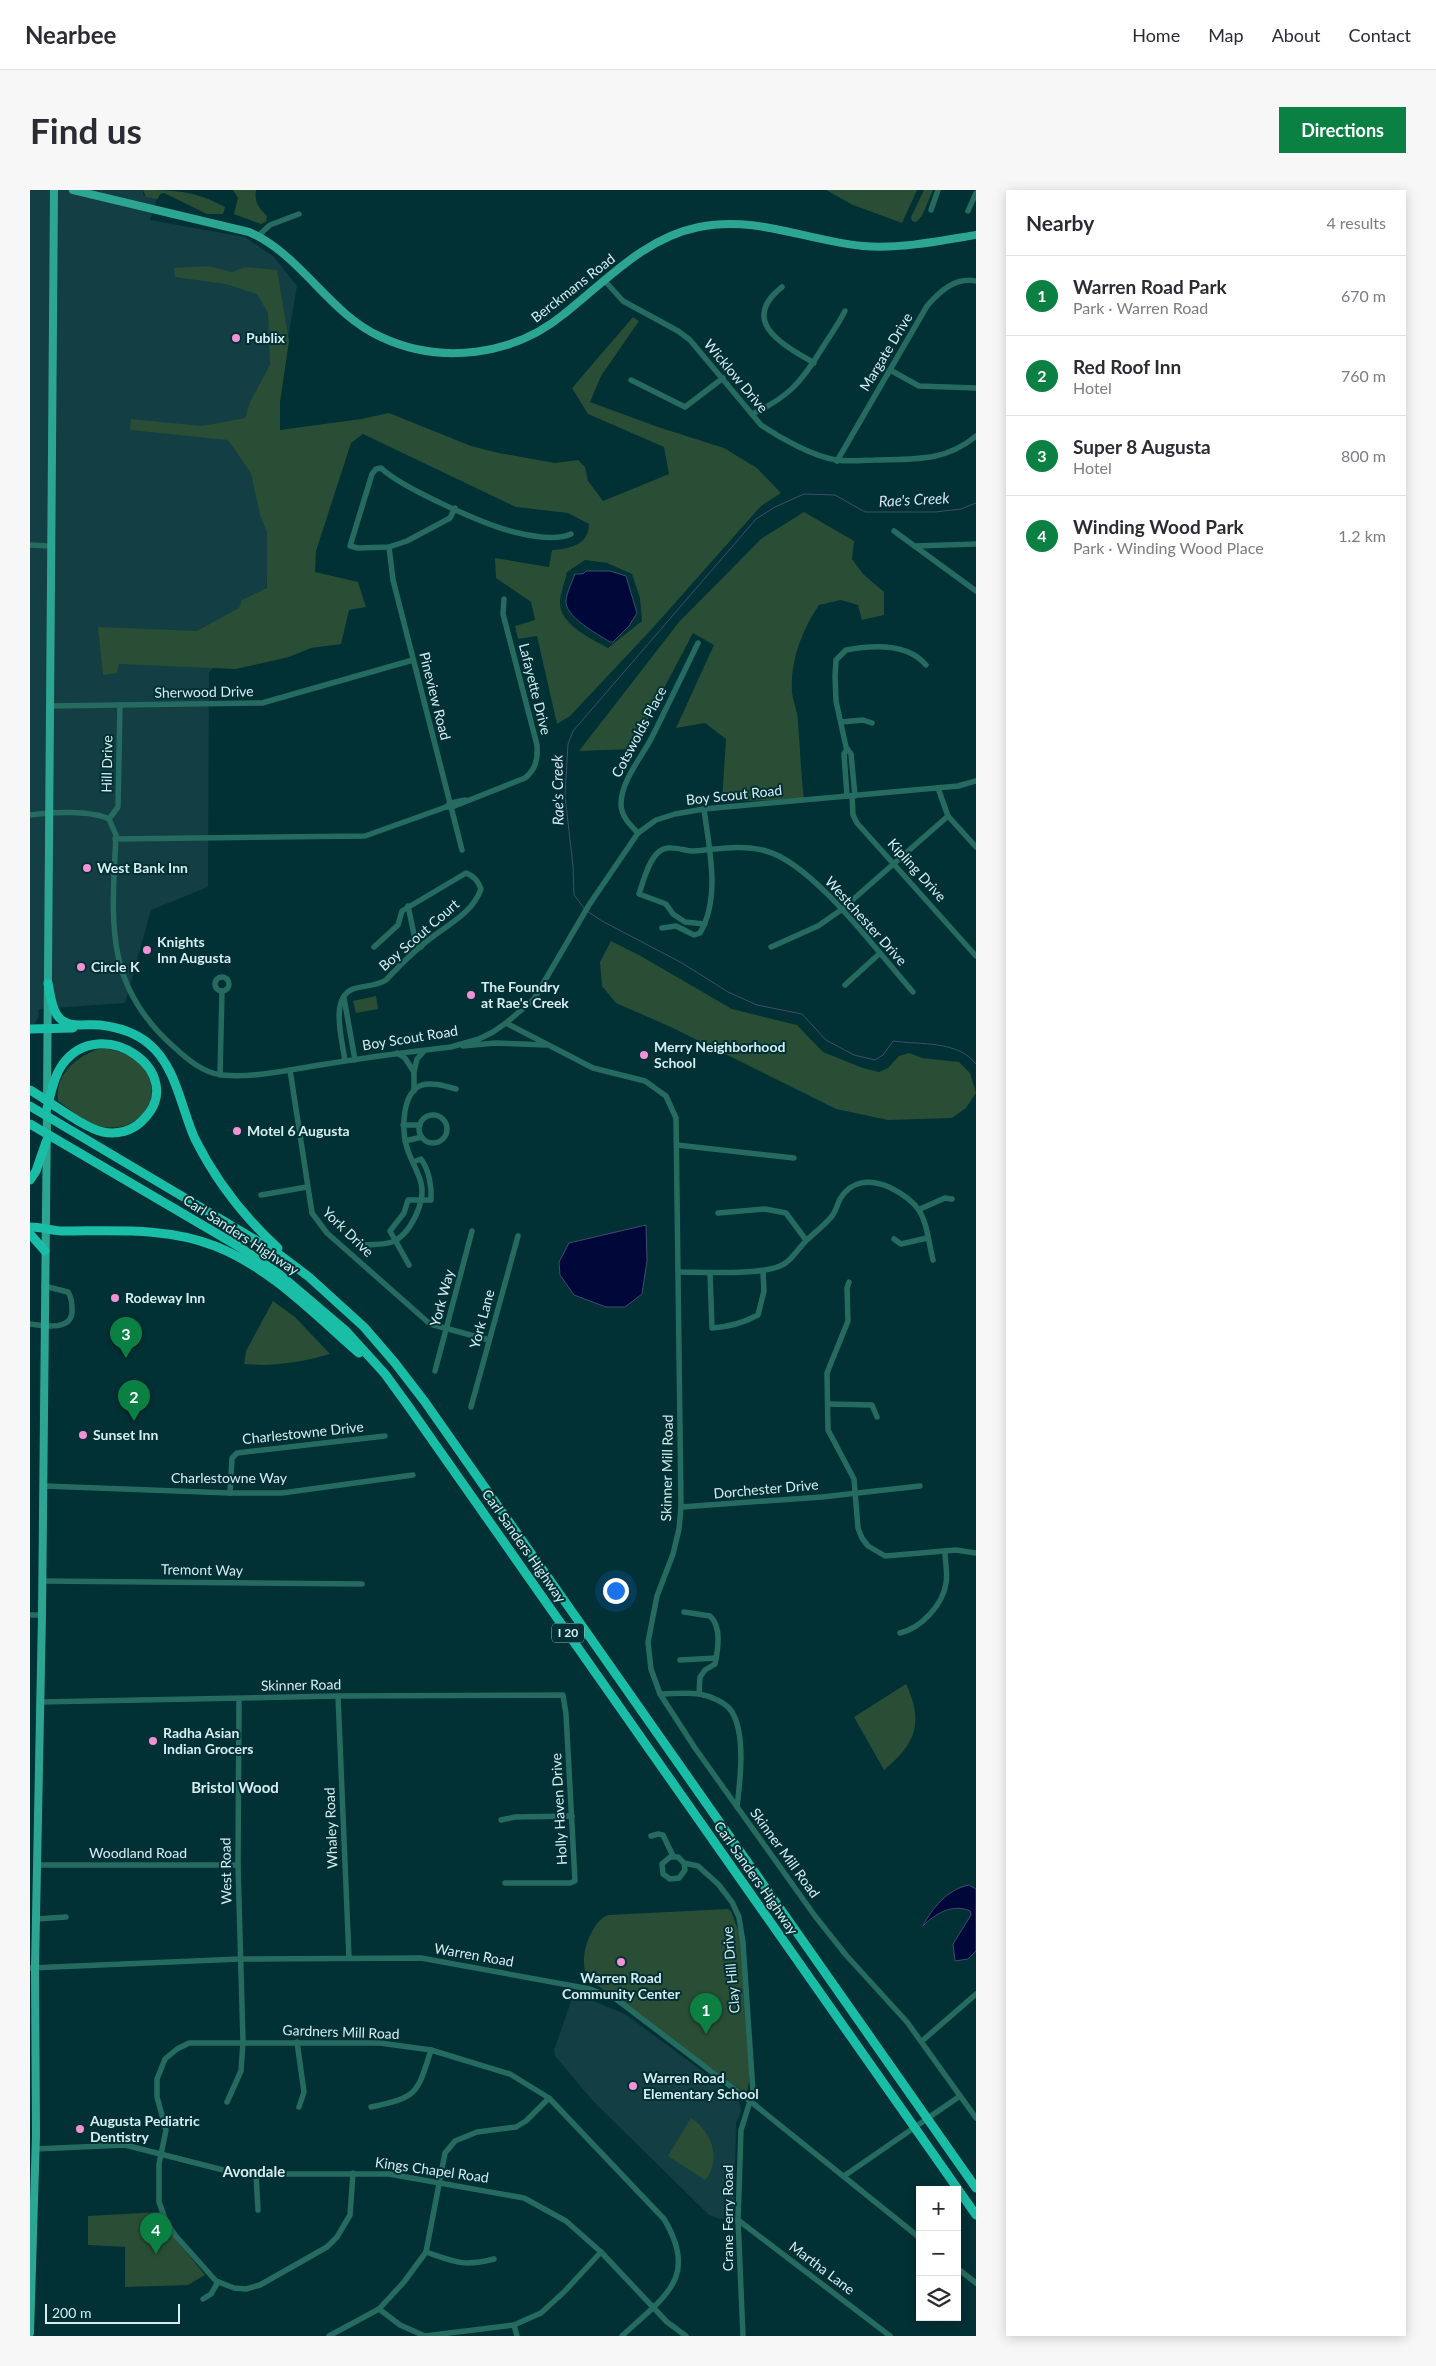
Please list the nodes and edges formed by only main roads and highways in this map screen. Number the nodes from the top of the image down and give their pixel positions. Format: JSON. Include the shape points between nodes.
{"nodes":[{"id":1,"x":54,"y":190,"type":"edge"},
{"id":2,"x":73,"y":190,"type":"edge"},
{"id":3,"x":976,"y":236,"type":"edge"},
{"id":4,"x":48,"y":983,"type":"junction"},
{"id":5,"x":118,"y":1028,"type":"junction"},
{"id":6,"x":30,"y":1029,"type":"edge"},
{"id":7,"x":47,"y":1029,"type":"junction"},
{"id":8,"x":30,"y":1090,"type":"edge"},
{"id":9,"x":30,"y":1106,"type":"edge"},
{"id":10,"x":47,"y":1108,"type":"junction"},
{"id":11,"x":30,"y":1126,"type":"edge"},
{"id":12,"x":46,"y":1142,"type":"junction"},
{"id":13,"x":30,"y":1180,"type":"edge"},
{"id":14,"x":30,"y":1227,"type":"edge"},
{"id":15,"x":45,"y":1229,"type":"junction"},
{"id":16,"x":30,"y":1234,"type":"edge"},
{"id":17,"x":45,"y":1251,"type":"junction"},
{"id":18,"x":309,"y":1277,"type":"junction"},
{"id":19,"x":385,"y":1374,"type":"junction"},
{"id":20,"x":33,"y":1968,"type":"edge"},
{"id":21,"x":33,"y":2053,"type":"edge"},
{"id":22,"x":36,"y":2077,"type":"junction"},
{"id":23,"x":30,"y":2093,"type":"edge"},
{"id":24,"x":33,"y":2149,"type":"edge"},
{"id":25,"x":32,"y":2169,"type":"edge"},
{"id":26,"x":976,"y":2188,"type":"edge"},
{"id":27,"x":976,"y":2216,"type":"edge"},
{"id":28,"x":30,"y":2333,"type":"edge"}],
"edges":[{"from":1,"to":4,"type":"main road"},
{"from":2,"to":3,"type":"main road","name":"Berckmans Road","via":[[238,228],[258,236],[285,255],[352,321],[390,341],[426,351],[472,353],[518,341],[555,321],[632,258],[660,240],[685,230],[746,223],[862,246],[893,246]]},
{"from":4,"to":5,"type":"highway","via":[[55,1011],[64,1022]]},
{"from":4,"to":7,"type":"main road"},
{"from":5,"to":7,"type":"highway"},
{"from":5,"to":18,"type":"highway","via":[[144,1040],[162,1057],[188,1123],[211,1166],[248,1218]]},
{"from":6,"to":7,"type":"highway"},
{"from":7,"to":10,"type":"main road"},
{"from":8,"to":10,"type":"highway","via":[[63,1110],[99,1131],[112,1133],[129,1130],[144,1120],[153,1106],[156,1093],[153,1075],[141,1058],[127,1049],[105,1044],[91,1046],[77,1052],[62,1066],[55,1079]]},
{"from":9,"to":18,"type":"highway","name":"Carl Sanders Highway","number":"I 20","via":[[249,1235]]},
{"from":10,"to":12,"type":"main road"},
{"from":11,"to":19,"type":"highway","name":"Carl Sanders Highway","number":"I 20","via":[[238,1246],[279,1274],[346,1331]]},
{"from":12,"to":13,"type":"highway"},
{"from":12,"to":15,"type":"main road"},
{"from":14,"to":15,"type":"highway"},
{"from":15,"to":17,"type":"main road"},
{"from":15,"to":19,"type":"highway","via":[[160,1233],[216,1246],[285,1289]]},
{"from":16,"to":17,"type":"highway"},
{"from":17,"to":20,"type":"main road","via":[[38,1866]]},
{"from":18,"to":26,"type":"highway","name":"Carl Sanders Highway","number":"I 20","via":[[364,1327],[415,1388]]},
{"from":19,"to":27,"type":"highway","name":"Carl Sanders Highway","number":"I 20"},
{"from":20,"to":21,"type":"main road"},
{"from":21,"to":22,"type":"main road"},
{"from":22,"to":23,"type":"main road"},
{"from":22,"to":24,"type":"main road"},
{"from":24,"to":25,"type":"main road"},
{"from":25,"to":28,"type":"main road"}]}
